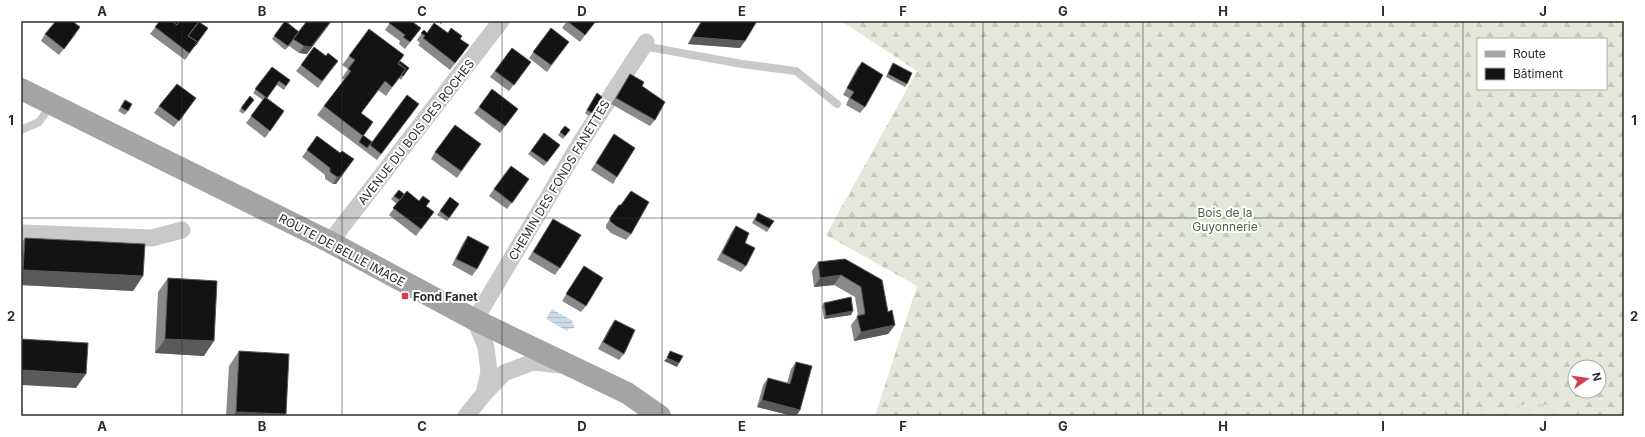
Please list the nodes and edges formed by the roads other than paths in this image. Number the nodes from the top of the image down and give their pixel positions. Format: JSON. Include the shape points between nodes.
{"nodes":[{"id":1,"x":501,"y":21,"type":"edge"},
{"id":2,"x":645,"y":44,"type":"joint"},
{"id":3,"x":21,"y":89,"type":"edge"},
{"id":4,"x":51,"y":104,"type":"junction"},
{"id":5,"x":837,"y":104,"type":"dead end"},
{"id":6,"x":21,"y":130,"type":"edge"},
{"id":7,"x":182,"y":230,"type":"dead end"},
{"id":8,"x":21,"y":233,"type":"edge"},
{"id":9,"x":330,"y":242,"type":"junction"},
{"id":10,"x":475,"y":320,"type":"junction"},
{"id":11,"x":568,"y":366,"type":"junction"},
{"id":12,"x":484,"y":394,"type":"junction"},
{"id":13,"x":466,"y":416,"type":"edge"},
{"id":14,"x":660,"y":416,"type":"edge"}],
"edges":[{"from":1,"to":9,"type":"street","name":"AVENUE DU BOIS DES ROCHES"},
{"from":2,"to":5,"type":"lane","via":[[742,64],[796,71]]},
{"from":2,"to":10,"type":"street","name":"CHEMIN DES FONDS FANETTES","via":[[579,145]]},
{"from":3,"to":4,"type":"main road","name":"ROUTE DE BELLE IMAGE"},
{"from":4,"to":6,"type":"lane","via":[[39,122]]},
{"from":4,"to":9,"type":"main road","name":"ROUTE DE BELLE IMAGE"},
{"from":7,"to":8,"type":"street","via":[[152,238]]},
{"from":9,"to":10,"type":"main road","name":"ROUTE DE BELLE IMAGE"},
{"from":10,"to":11,"type":"main road","name":"ROUTE DE BELLE IMAGE"},
{"from":10,"to":12,"type":"street","via":[[486,347],[489,372]]},
{"from":11,"to":12,"type":"street","via":[[533,362],[504,373]]},
{"from":11,"to":14,"type":"main road","name":"ROUTE DE BELLE IMAGE","via":[[627,393]]},
{"from":12,"to":13,"type":"street"}]}
